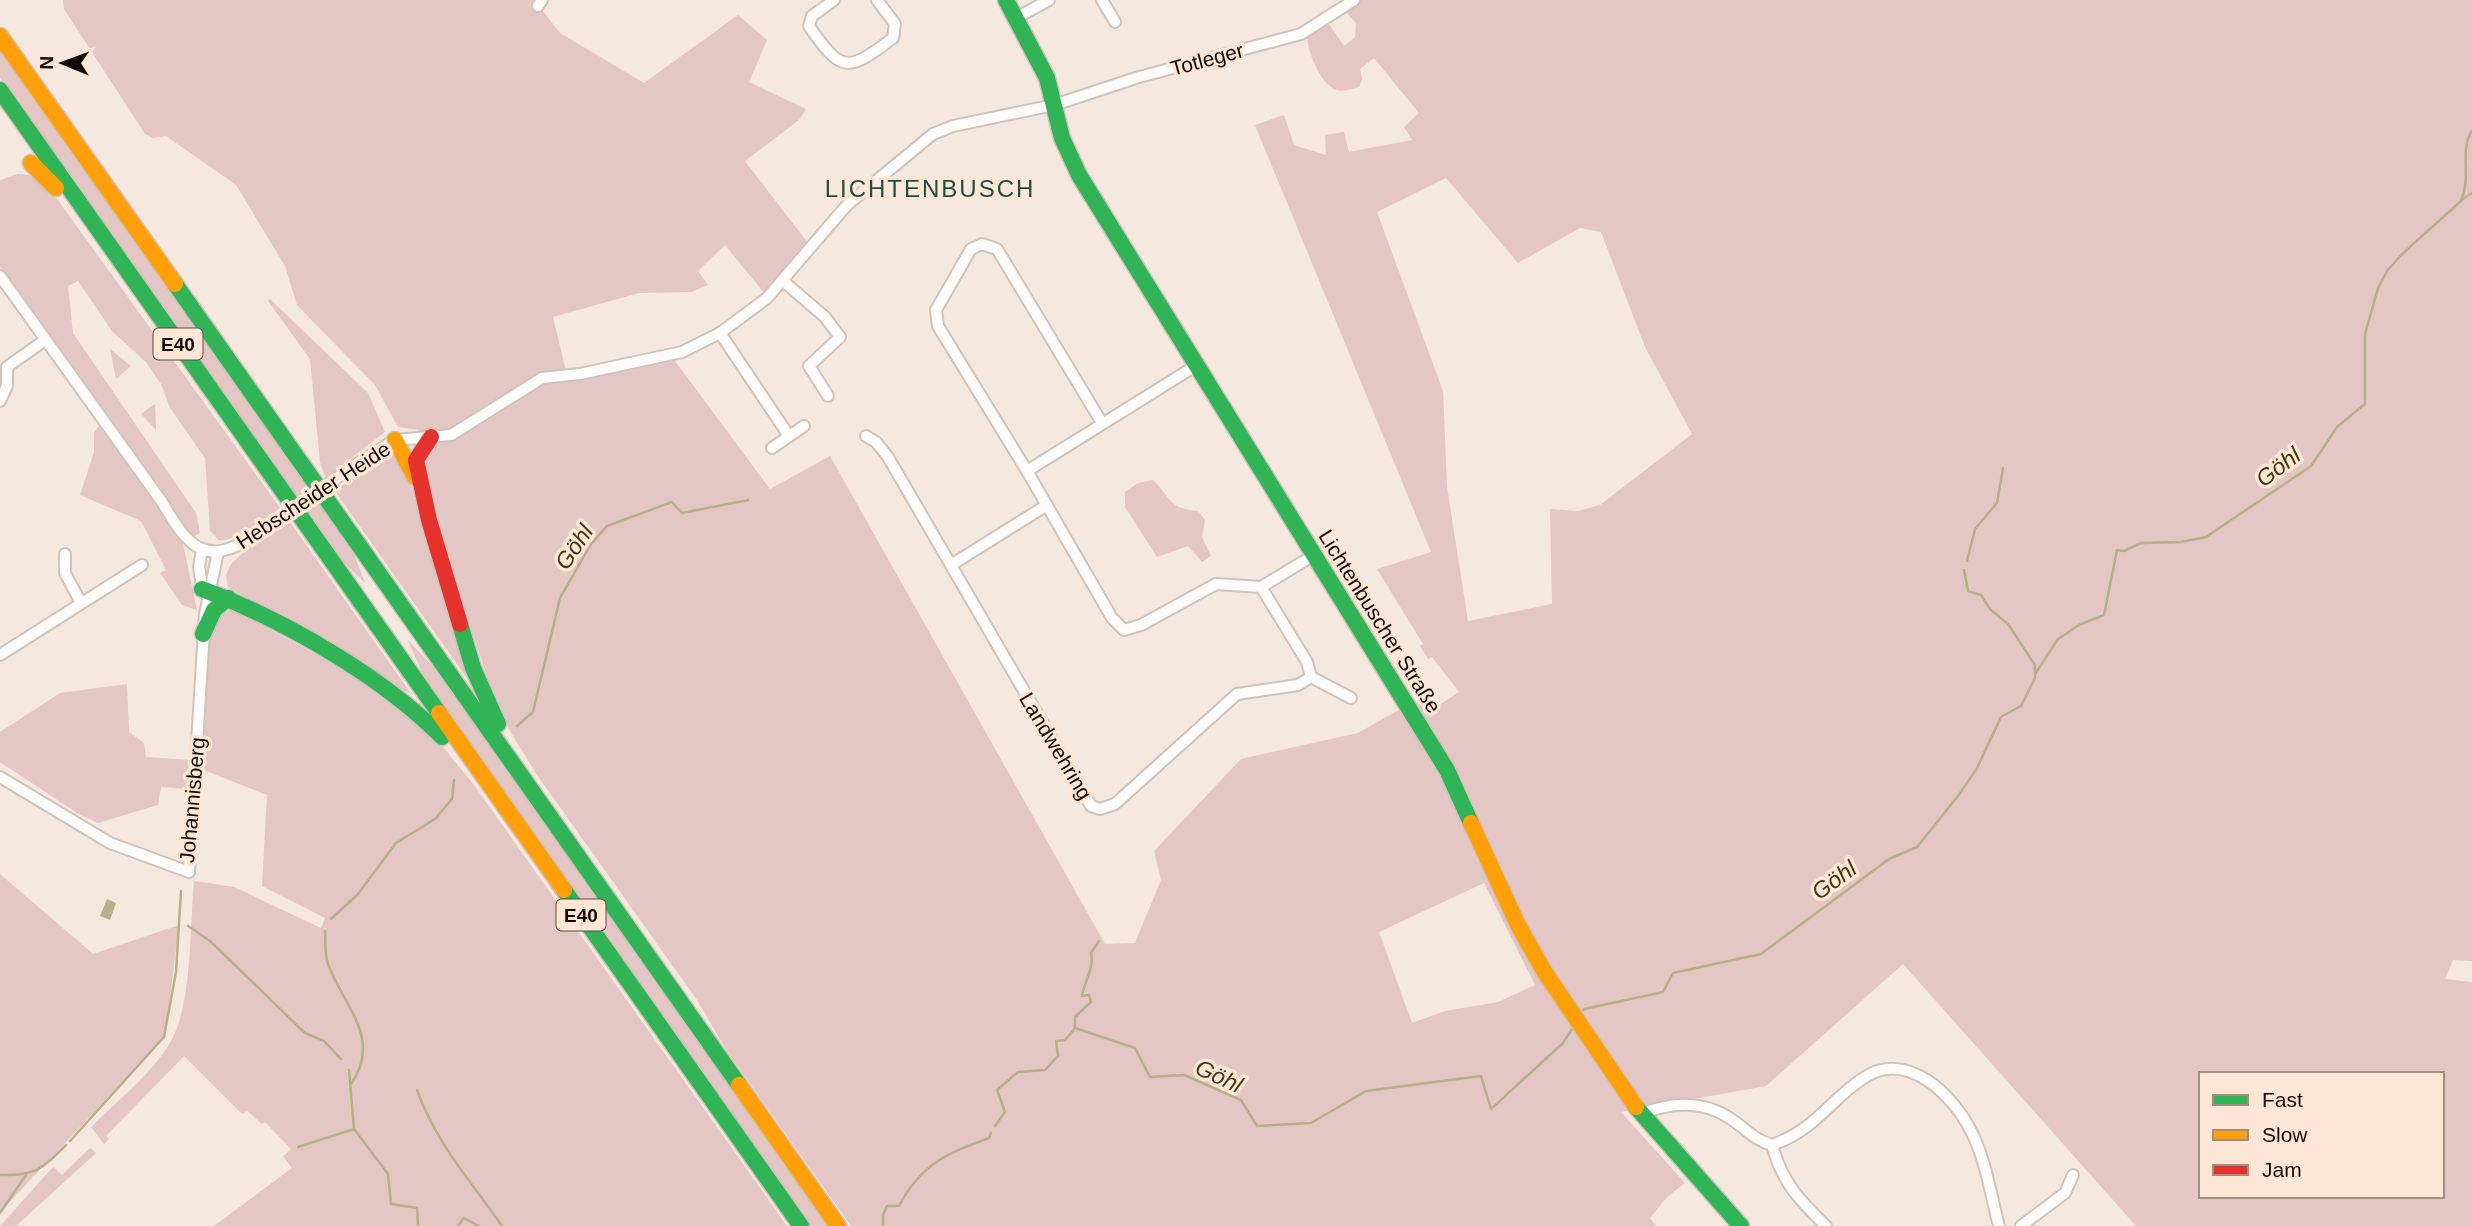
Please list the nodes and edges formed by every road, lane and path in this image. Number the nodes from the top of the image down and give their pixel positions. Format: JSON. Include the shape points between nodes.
{"nodes":[{"id":1,"x":834,"y":0,"type":"edge"},
{"id":2,"x":877,"y":0,"type":"edge"},
{"id":3,"x":1006,"y":0,"type":"edge"},
{"id":4,"x":1049,"y":0,"type":"edge"},
{"id":5,"x":1102,"y":0,"type":"edge"},
{"id":6,"x":1354,"y":0,"type":"edge"},
{"id":7,"x":1016,"y":18,"type":"junction"},
{"id":8,"x":1115,"y":22,"type":"dead end"},
{"id":9,"x":0,"y":36,"type":"edge"},
{"id":10,"x":0,"y":90,"type":"edge"},
{"id":11,"x":1054,"y":105,"type":"junction"},
{"id":12,"x":31,"y":163,"type":"dead end"},
{"id":13,"x":84,"y":211,"type":"junction"},
{"id":14,"x":0,"y":276,"type":"edge"},
{"id":15,"x":783,"y":281,"type":"junction"},
{"id":16,"x":720,"y":333,"type":"junction"},
{"id":17,"x":45,"y":340,"type":"junction"},
{"id":18,"x":1197,"y":365,"type":"junction"},
{"id":19,"x":3,"y":366,"type":"edge"},
{"id":20,"x":828,"y":396,"type":"dead end"},
{"id":21,"x":0,"y":401,"type":"edge"},
{"id":22,"x":1102,"y":423,"type":"junction"},
{"id":23,"x":804,"y":426,"type":"dead end"},
{"id":24,"x":789,"y":436,"type":"junction"},
{"id":25,"x":866,"y":436,"type":"dead end"},
{"id":26,"x":431,"y":437,"type":"junction"},
{"id":27,"x":395,"y":440,"type":"junction"},
{"id":28,"x":308,"y":445,"type":"dead end"},
{"id":29,"x":772,"y":448,"type":"dead end"},
{"id":30,"x":1027,"y":471,"type":"junction"},
{"id":31,"x":421,"y":492,"type":"junction"},
{"id":32,"x":331,"y":504,"type":"junction"},
{"id":33,"x":1047,"y":505,"type":"junction"},
{"id":34,"x":202,"y":550,"type":"junction"},
{"id":35,"x":218,"y":552,"type":"junction"},
{"id":36,"x":65,"y":554,"type":"dead end"},
{"id":37,"x":1314,"y":555,"type":"junction"},
{"id":38,"x":142,"y":565,"type":"dead end"},
{"id":39,"x":951,"y":565,"type":"junction"},
{"id":40,"x":1261,"y":587,"type":"junction"},
{"id":41,"x":206,"y":595,"type":"junction"},
{"id":42,"x":228,"y":598,"type":"junction"},
{"id":43,"x":81,"y":603,"type":"junction"},
{"id":44,"x":203,"y":634,"type":"junction"},
{"id":45,"x":0,"y":655,"type":"edge"},
{"id":46,"x":1311,"y":677,"type":"junction"},
{"id":47,"x":1351,"y":698,"type":"dead end"},
{"id":48,"x":473,"y":762,"type":"junction"},
{"id":49,"x":520,"y":774,"type":"junction"},
{"id":50,"x":0,"y":777,"type":"edge"},
{"id":51,"x":1641,"y":1114,"type":"junction"},
{"id":52,"x":1772,"y":1145,"type":"junction"},
{"id":53,"x":2073,"y":1175,"type":"dead end"},
{"id":54,"x":801,"y":1226,"type":"edge"},
{"id":55,"x":838,"y":1226,"type":"edge"},
{"id":56,"x":1741,"y":1226,"type":"edge"},
{"id":57,"x":1826,"y":1226,"type":"edge"},
{"id":58,"x":1999,"y":1226,"type":"edge"},
{"id":59,"x":2021,"y":1226,"type":"edge"}],
"edges":[{"from":1,"to":2,"type":"street","via":[[812,16],[809,26],[829,56],[848,64],[861,62],[893,38],[895,24]]},
{"from":3,"to":7,"type":"main road","name":"Lichtenbuscher Straße"},
{"from":4,"to":7,"type":"street"},
{"from":5,"to":8,"type":"street"},
{"from":6,"to":11,"type":"street","name":"Totleger","via":[[1300,34]]},
{"from":7,"to":11,"type":"main road","name":"Lichtenbuscher Straße"},
{"from":9,"to":32,"type":"main road","number":"E40"},
{"from":10,"to":13,"type":"main road","number":"E40"},
{"from":11,"to":15,"type":"street","name":"Hebscheider Heide","via":[[953,126],[922,141],[846,205]]},
{"from":11,"to":18,"type":"main road","name":"Lichtenbuscher Straße","via":[[1062,138],[1079,175]]},
{"from":12,"to":13,"type":"main road"},
{"from":13,"to":48,"type":"main road","number":"E40"},
{"from":14,"to":17,"type":"street"},
{"from":15,"to":16,"type":"street","name":"Hebscheider Heide"},
{"from":15,"to":20,"type":"street","via":[[825,317],[840,337],[809,366]]},
{"from":16,"to":24,"type":"street"},
{"from":16,"to":26,"type":"street","name":"Hebscheider Heide","via":[[682,352],[542,378],[457,432]]},
{"from":17,"to":19,"type":"street"},
{"from":17,"to":34,"type":"street","via":[[182,536]]},
{"from":18,"to":22,"type":"street"},
{"from":18,"to":37,"type":"main road","name":"Lichtenbuscher Straße"},
{"from":19,"to":21,"type":"street","via":[[7,386]]},
{"from":22,"to":30,"type":"street"},
{"from":22,"to":30,"type":"street","via":[[997,250],[982,244],[971,249],[935,318]]},
{"from":23,"to":24,"type":"street"},
{"from":24,"to":29,"type":"street"},
{"from":25,"to":39,"type":"street","name":"Landwehring","via":[[888,457]]},
{"from":26,"to":27,"type":"street","name":"Hebscheider Heide"},
{"from":26,"to":31,"type":"main road","via":[[416,460]]},
{"from":27,"to":31,"type":"main road"},
{"from":27,"to":35,"type":"street","name":"Hebscheider Heide","bridge":true,"via":[[256,535]]},
{"from":28,"to":32,"type":"main road"},
{"from":30,"to":33,"type":"street"},
{"from":31,"to":49,"type":"main road","via":[[473,668]]},
{"from":32,"to":49,"type":"main road","number":"E40"},
{"from":33,"to":39,"type":"street"},
{"from":33,"to":40,"type":"street","via":[[1112,618],[1124,630],[1216,584]]},
{"from":34,"to":35,"type":"street"},
{"from":34,"to":41,"type":"street","name":"Johannisberg","via":[[199,568]]},
{"from":35,"to":41,"type":"street","name":"Johannisberg"},
{"from":36,"to":43,"type":"street","via":[[65,573]]},
{"from":37,"to":40,"type":"street"},
{"from":37,"to":51,"type":"main road","name":"Lichtenbuscher Straße","via":[[1447,770],[1544,971]]},
{"from":38,"to":43,"type":"street"},
{"from":39,"to":46,"type":"street","name":"Landwehring","via":[[1085,799],[1100,810],[1115,804],[1237,694],[1298,685]]},
{"from":40,"to":46,"type":"street","via":[[1307,662]]},
{"from":41,"to":42,"type":"main road"},
{"from":41,"to":44,"type":"street","name":"Johannisberg"},
{"from":42,"to":44,"type":"main road","via":[[214,610]]},
{"from":42,"to":48,"type":"main road","via":[[389,689]]},
{"from":43,"to":45,"type":"street"},
{"from":44,"to":50,"type":"street","name":"Johannisberg","via":[[189,872],[110,843]]},
{"from":46,"to":47,"type":"street"},
{"from":48,"to":54,"type":"main road","number":"E40"},
{"from":49,"to":55,"type":"main road","number":"E40"},
{"from":51,"to":52,"type":"street","via":[[1682,1104],[1710,1107],[1757,1141]]},
{"from":51,"to":56,"type":"main road","name":"Lichtenbuscher Straße"},
{"from":52,"to":57,"type":"street","via":[[1780,1172]]},
{"from":52,"to":58,"type":"street","via":[[1797,1136],[1863,1078],[1879,1070],[1896,1068],[1920,1074],[1943,1093],[1973,1136]]},
{"from":53,"to":59,"type":"street","via":[[2065,1192]]}]}
